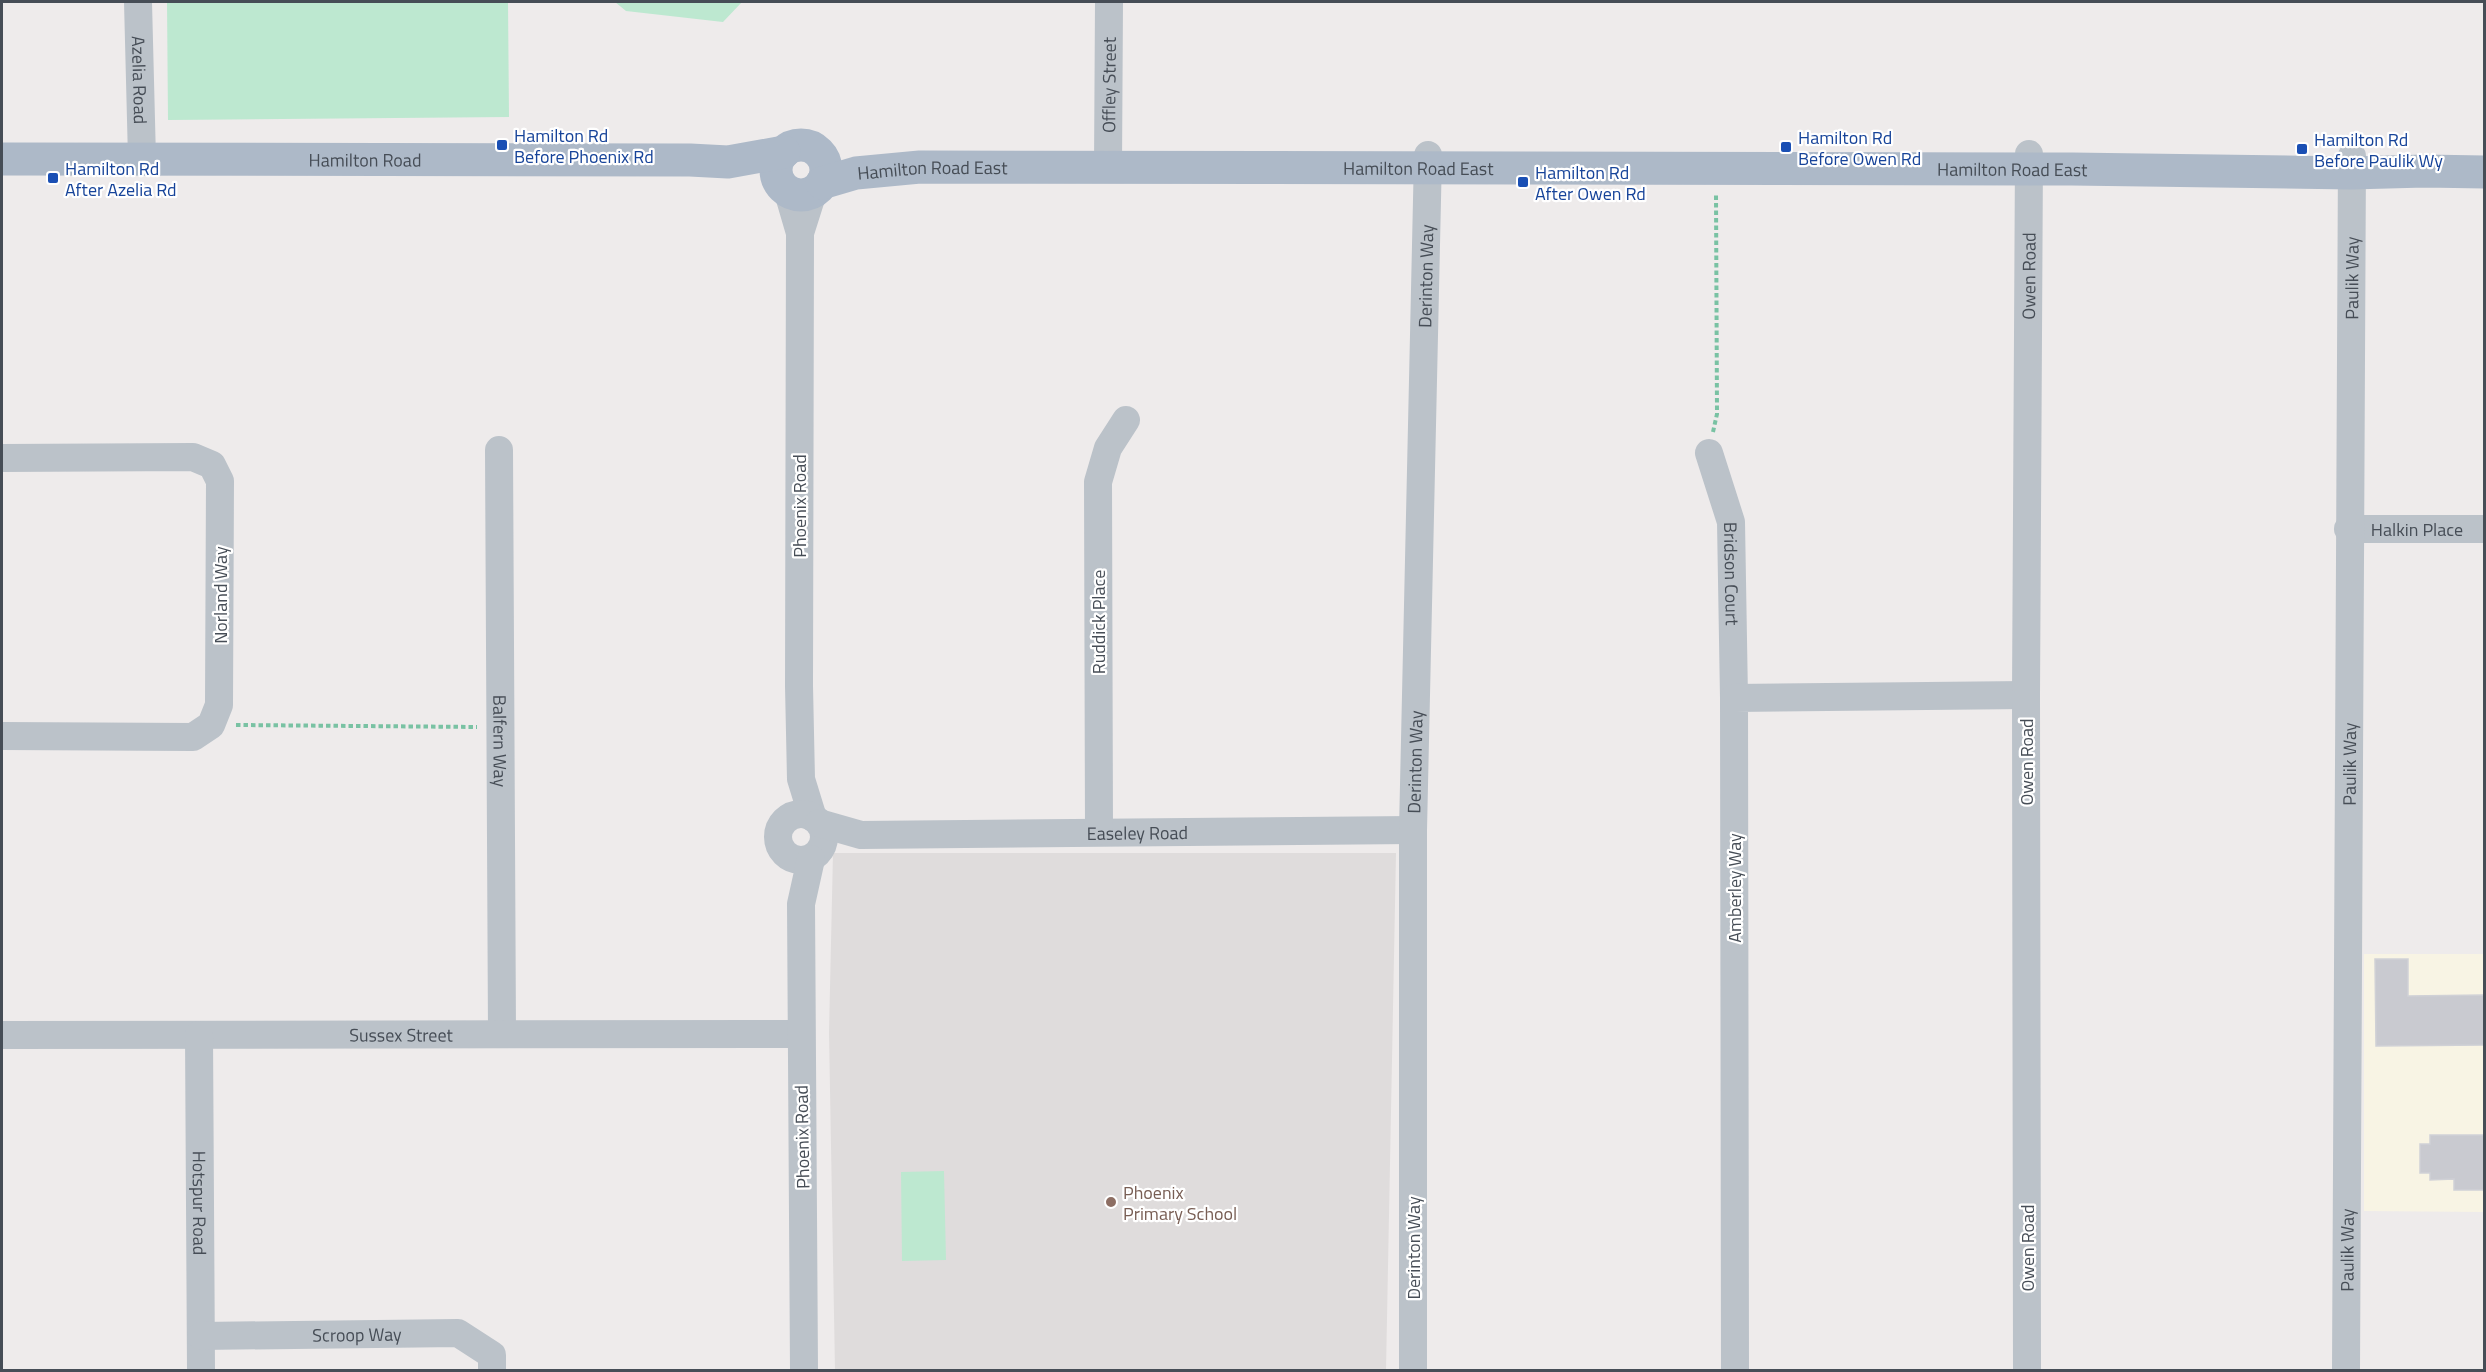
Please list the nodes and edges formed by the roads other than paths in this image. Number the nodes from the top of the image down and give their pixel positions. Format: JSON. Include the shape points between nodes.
{"nodes":[{"id":1,"x":138,"y":2,"type":"edge"},
{"id":2,"x":1109,"y":2,"type":"edge"},
{"id":3,"x":2484,"y":156,"type":"edge"},
{"id":4,"x":2,"y":159,"type":"edge"},
{"id":5,"x":142,"y":159,"type":"junction"},
{"id":6,"x":1108,"y":160,"type":"junction"},
{"id":7,"x":1428,"y":161,"type":"junction"},
{"id":8,"x":728,"y":162,"type":"junction"},
{"id":9,"x":2029,"y":162,"type":"junction"},
{"id":10,"x":2351,"y":165,"type":"junction"},
{"id":11,"x":2484,"y":172,"type":"edge"},
{"id":12,"x":806,"y":183,"type":"junction"},
{"id":13,"x":1126,"y":420,"type":"dead end"},
{"id":14,"x":499,"y":450,"type":"dead end"},
{"id":15,"x":1709,"y":453,"type":"road end"},
{"id":16,"x":2,"y":458,"type":"edge"},
{"id":17,"x":2348,"y":529,"type":"junction"},
{"id":18,"x":2484,"y":529,"type":"edge"},
{"id":19,"x":2026,"y":695,"type":"junction"},
{"id":20,"x":1734,"y":698,"type":"junction"},
{"id":21,"x":2,"y":736,"type":"edge"},
{"id":22,"x":801,"y":780,"type":"junction"},
{"id":23,"x":784,"y":820,"type":"junction"},
{"id":24,"x":816,"y":820,"type":"junction"},
{"id":25,"x":1413,"y":830,"type":"junction"},
{"id":26,"x":1099,"y":831,"type":"junction"},
{"id":27,"x":861,"y":835,"type":"junction"},
{"id":28,"x":806,"y":856,"type":"junction"},
{"id":29,"x":502,"y":1034,"type":"junction"},
{"id":30,"x":801,"y":1034,"type":"junction"},
{"id":31,"x":2,"y":1035,"type":"edge"},
{"id":32,"x":199,"y":1035,"type":"junction"},
{"id":33,"x":201,"y":1336,"type":"junction"},
{"id":34,"x":201,"y":1371,"type":"edge"},
{"id":35,"x":492,"y":1371,"type":"edge"},
{"id":36,"x":804,"y":1371,"type":"edge"},
{"id":37,"x":1413,"y":1371,"type":"edge"},
{"id":38,"x":1735,"y":1371,"type":"edge"},
{"id":39,"x":2027,"y":1371,"type":"edge"},
{"id":40,"x":2346,"y":1371,"type":"edge"}],
"edges":[{"from":1,"to":5,"type":"street","name":"Azelia Road"},
{"from":2,"to":6,"type":"street","name":"Offley Street"},
{"from":3,"to":10,"type":"main road","name":"Hamilton Road East"},
{"from":4,"to":5,"type":"main road","name":"Hamilton Road"},
{"from":5,"to":8,"type":"main road","name":"Hamilton Road"},
{"from":6,"to":7,"type":"main road","name":"Hamilton Road East"},
{"from":6,"to":12,"type":"main road","name":"Hamilton Road East","via":[[902,154]]},
{"from":7,"to":9,"type":"main road","name":"Hamilton Road East"},
{"from":7,"to":25,"type":"street","name":"Derinton Way"},
{"from":8,"to":12,"type":"main road","name":"Hamilton Road"},
{"from":8,"to":12,"type":"main road","name":"Hamilton Road","via":[[784,152],[776,173]]},
{"from":9,"to":10,"type":"main road","name":"Hamilton Road East"},
{"from":9,"to":19,"type":"street","name":"Owen Road"},
{"from":10,"to":11,"type":"main road","name":"Hamilton Road East"},
{"from":10,"to":17,"type":"street","name":"Paulik Way"},
{"from":12,"to":22,"type":"street","name":"Phoenix Road","via":[[801,233]]},
{"from":13,"to":26,"type":"street","name":"Ruddick Place","via":[[1108,448],[1098,482]]},
{"from":14,"to":29,"type":"street","name":"Balfern Way"},
{"from":15,"to":20,"type":"street","name":"Bridson Court","via":[[1731,522]]},
{"from":16,"to":21,"type":"street","name":"Norland Way","via":[[193,457],[212,465],[220,481],[219,705],[211,725],[193,736]]},
{"from":17,"to":18,"type":"street","name":"Halkin Place"},
{"from":17,"to":40,"type":"street","name":"Paulik Way"},
{"from":19,"to":20,"type":"street"},
{"from":19,"to":39,"type":"street","name":"Owen Road"},
{"from":20,"to":38,"type":"street","name":"Amberley Way"},
{"from":22,"to":23,"type":"street","name":"Phoenix Road"},
{"from":22,"to":24,"type":"street","name":"Phoenix Road"},
{"from":23,"to":24,"type":"street","via":[[801,814]]},
{"from":23,"to":28,"type":"street","via":[[777,837],[779,847]]},
{"from":24,"to":27,"type":"street","name":"Easeley Road"},
{"from":24,"to":28,"type":"street","via":[[824,836]]},
{"from":25,"to":26,"type":"street","name":"Easeley Road"},
{"from":25,"to":37,"type":"street","name":"Derinton Way"},
{"from":26,"to":27,"type":"street","name":"Easeley Road"},
{"from":27,"to":28,"type":"street","name":"Easeley Road"},
{"from":28,"to":30,"type":"street","name":"Phoenix Road","via":[[801,904]]},
{"from":29,"to":30,"type":"street","name":"Sussex Street"},
{"from":29,"to":32,"type":"street","name":"Sussex Street"},
{"from":30,"to":36,"type":"street","name":"Phoenix Road"},
{"from":31,"to":32,"type":"street","name":"Sussex Street"},
{"from":32,"to":33,"type":"street","name":"Hotspur Road"},
{"from":33,"to":34,"type":"street","name":"Hotspur Road"},
{"from":33,"to":35,"type":"street","name":"Scroop Way","via":[[458,1333],[492,1355]]}]}
